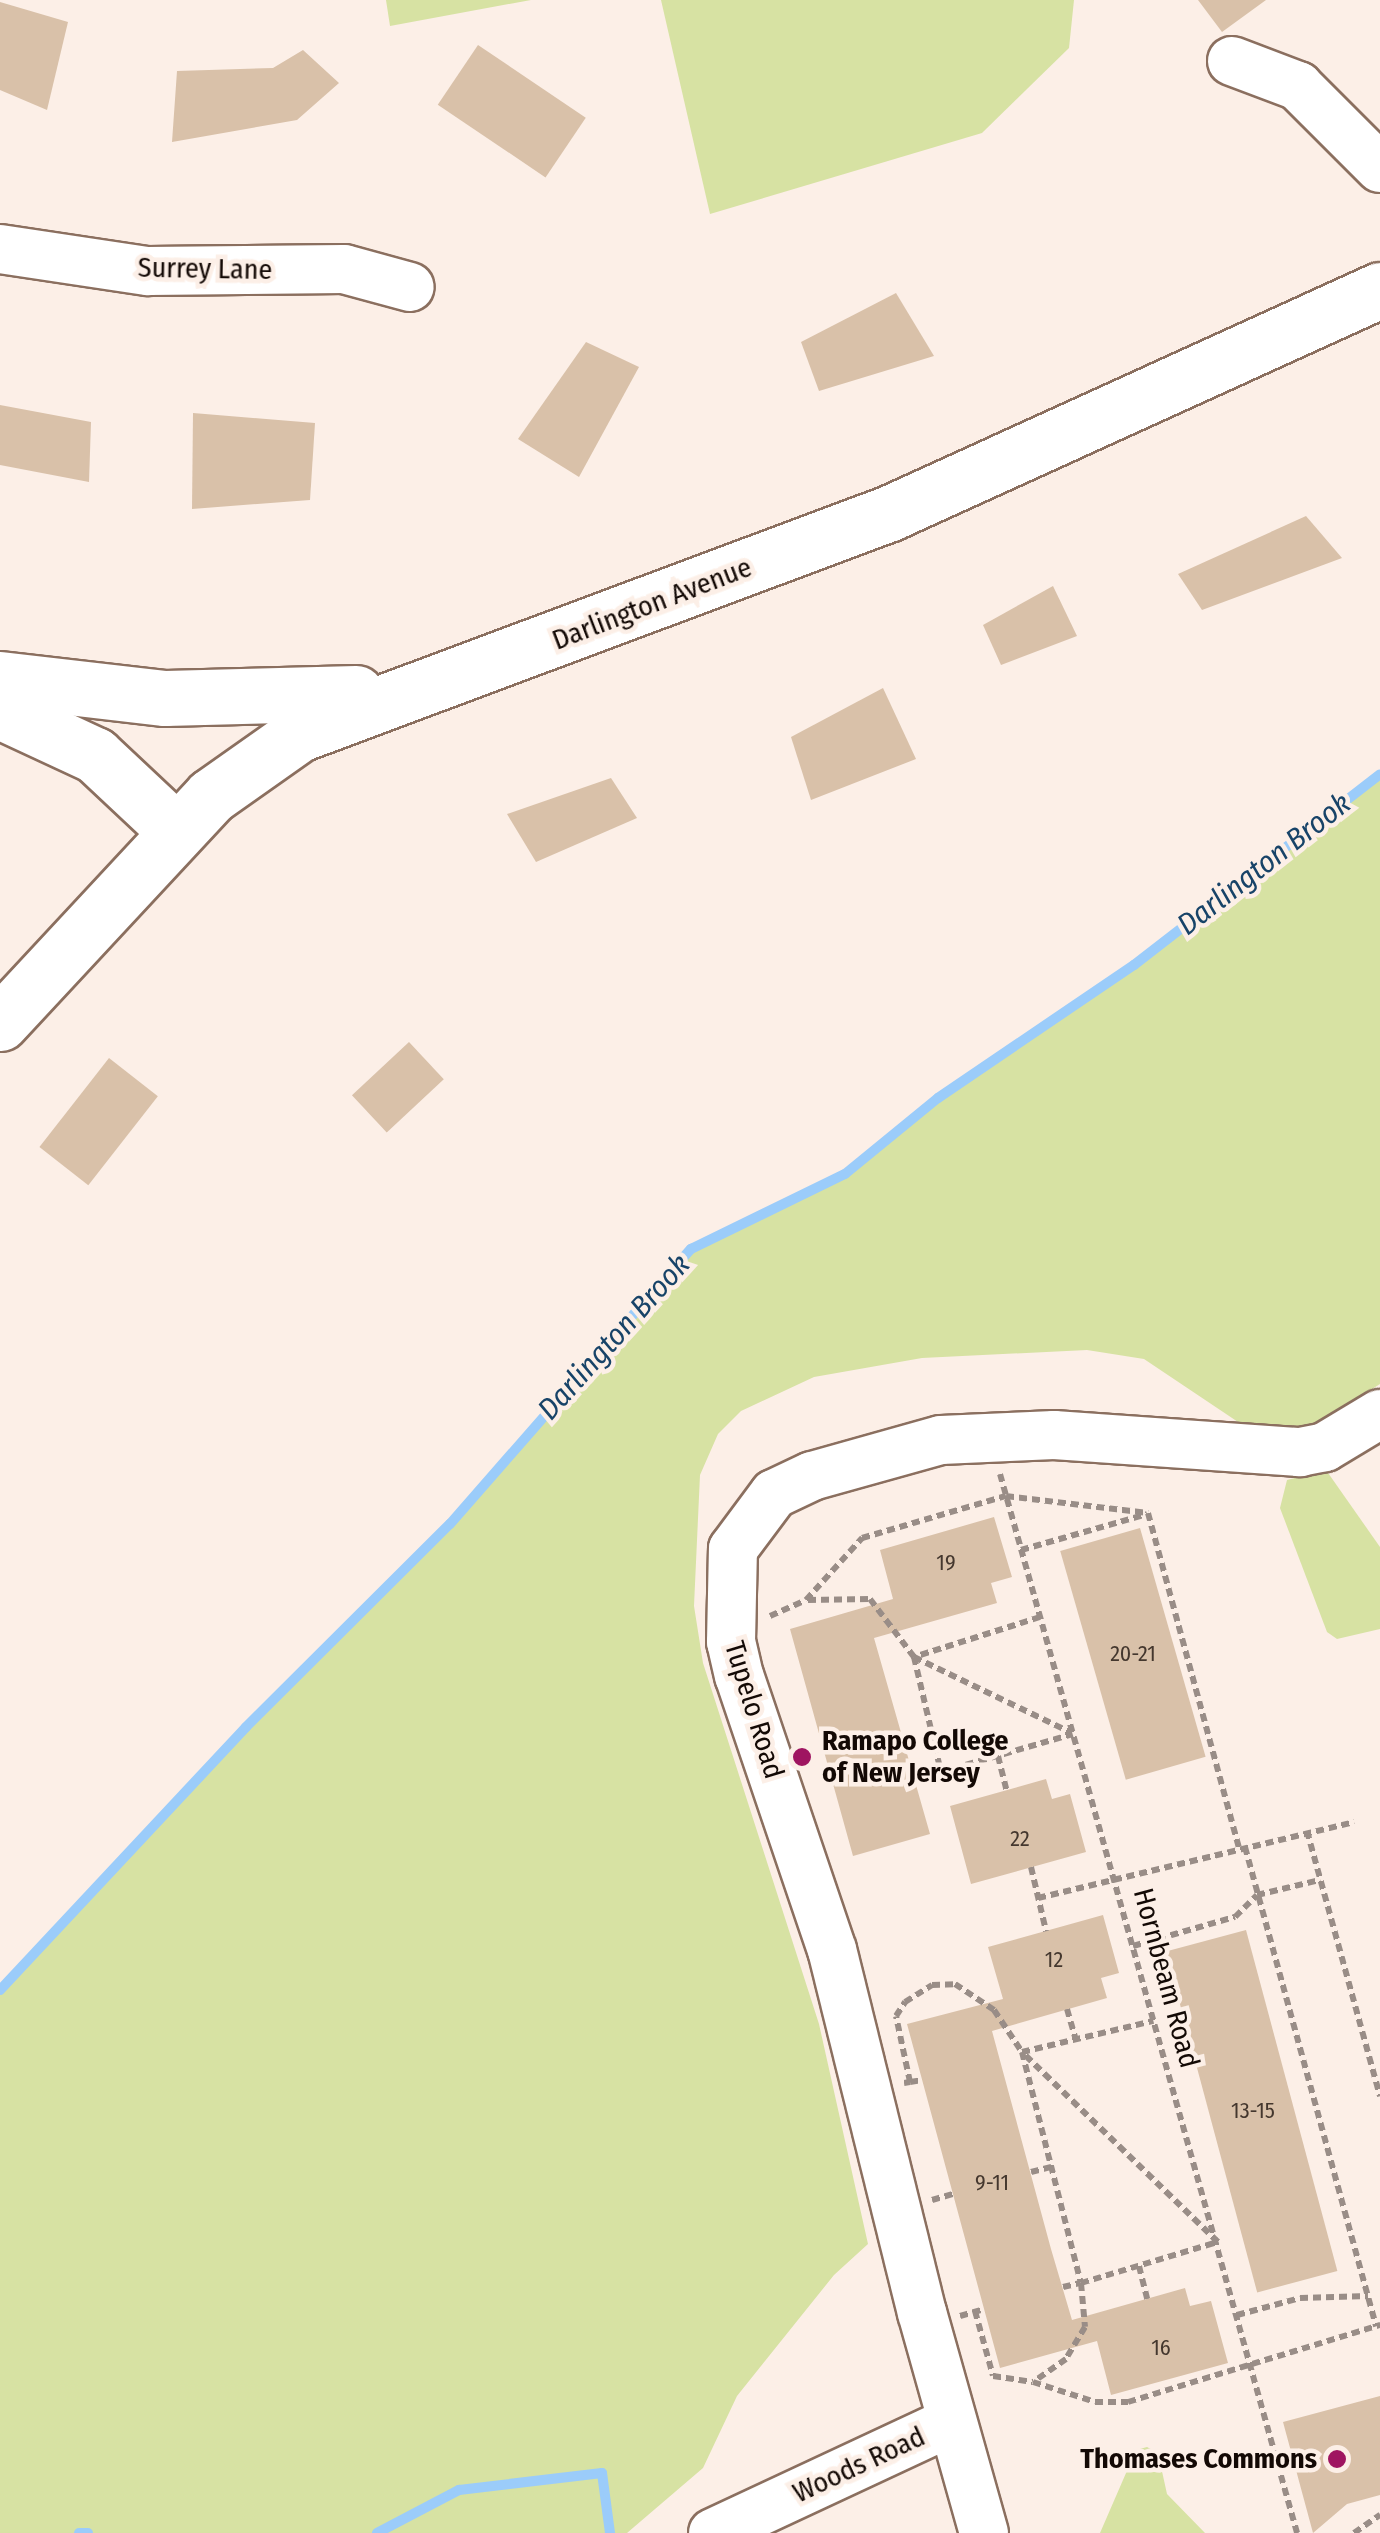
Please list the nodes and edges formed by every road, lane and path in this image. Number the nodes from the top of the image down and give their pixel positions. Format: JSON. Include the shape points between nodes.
{"nodes":[{"id":1,"x":1232,"y":60,"type":"dead end"},
{"id":2,"x":1380,"y":168,"type":"edge"},
{"id":3,"x":0,"y":249,"type":"edge"},
{"id":4,"x":410,"y":288,"type":"dead end"},
{"id":5,"x":1380,"y":290,"type":"edge"},
{"id":6,"x":0,"y":678,"type":"edge"},
{"id":7,"x":429,"y":687,"type":"junction"},
{"id":8,"x":0,"y":711,"type":"edge"},
{"id":9,"x":175,"y":830,"type":"junction"},
{"id":10,"x":0,"y":1023,"type":"edge"},
{"id":11,"x":1380,"y":1414,"type":"edge"},
{"id":12,"x":988,"y":1435,"type":"junction"},
{"id":13,"x":1006,"y":1496,"type":"junction"},
{"id":14,"x":1148,"y":1513,"type":"junction"},
{"id":15,"x":1022,"y":1550,"type":"junction"},
{"id":16,"x":806,"y":1600,"type":"junction"},
{"id":17,"x":1040,"y":1617,"type":"junction"},
{"id":18,"x":730,"y":1622,"type":"junction"},
{"id":19,"x":914,"y":1658,"type":"junction"},
{"id":20,"x":998,"y":1756,"type":"junction"},
{"id":21,"x":1006,"y":1790,"type":"dead end"},
{"id":22,"x":1354,"y":1822,"type":"dead end"},
{"id":23,"x":1307,"y":1831,"type":"junction"},
{"id":24,"x":1242,"y":1847,"type":"junction"},
{"id":25,"x":1030,"y":1868,"type":"dead end"},
{"id":26,"x":1115,"y":1877,"type":"junction"},
{"id":27,"x":1320,"y":1880,"type":"junction"},
{"id":28,"x":1257,"y":1895,"type":"junction"},
{"id":29,"x":1038,"y":1898,"type":"junction"},
{"id":30,"x":1046,"y":1931,"type":"dead end"},
{"id":31,"x":1133,"y":1946,"type":"junction"},
{"id":32,"x":1067,"y":2009,"type":"dead end"},
{"id":33,"x":1153,"y":2021,"type":"junction"},
{"id":34,"x":1076,"y":2040,"type":"junction"},
{"id":35,"x":1022,"y":2052,"type":"junction"},
{"id":36,"x":922,"y":2080,"type":"dead end"},
{"id":37,"x":889,"y":2086,"type":"junction"},
{"id":38,"x":1380,"y":2096,"type":"edge"},
{"id":39,"x":1052,"y":2167,"type":"junction"},
{"id":40,"x":1031,"y":2172,"type":"dead end"},
{"id":41,"x":1218,"y":2242,"type":"junction"},
{"id":42,"x":1139,"y":2266,"type":"junction"},
{"id":43,"x":1080,"y":2283,"type":"junction"},
{"id":44,"x":1063,"y":2288,"type":"dead end"},
{"id":45,"x":1368,"y":2296,"type":"junction"},
{"id":46,"x":1147,"y":2299,"type":"dead end"},
{"id":47,"x":975,"y":2311,"type":"dead end"},
{"id":48,"x":1237,"y":2316,"type":"junction"},
{"id":49,"x":1378,"y":2326,"type":"edge"},
{"id":50,"x":1250,"y":2364,"type":"junction"},
{"id":51,"x":1033,"y":2382,"type":"junction"},
{"id":52,"x":950,"y":2422,"type":"junction"},
{"id":53,"x":1379,"y":2514,"type":"edge"},
{"id":54,"x":713,"y":2533,"type":"edge"},
{"id":55,"x":984,"y":2533,"type":"edge"},
{"id":56,"x":1297,"y":2533,"type":"edge"},
{"id":57,"x":1354,"y":2533,"type":"edge"}],
"edges":[{"from":1,"to":2,"type":"street","via":[[1298,86]]},
{"from":3,"to":4,"type":"street","name":"Surrey Lane","via":[[148,271],[344,269]]},
{"from":5,"to":7,"type":"main road","name":"Darlington Avenue","via":[[890,513]]},
{"from":6,"to":7,"type":"main road","via":[[243,701]]},
{"from":7,"to":9,"type":"main road","name":"Darlington Avenue","via":[[299,734]]},
{"from":8,"to":9,"type":"main road","via":[[95,756]]},
{"from":9,"to":10,"type":"main road","name":"Darlington Avenue"},
{"from":11,"to":12,"type":"street","name":"Tupelo Road","via":[[1326,1447],[1300,1452]]},
{"from":12,"to":13,"type":"path","name":"Hornbeam Road"},
{"from":12,"to":18,"type":"street","name":"Tupelo Road","via":[[870,1459],[774,1494],[733,1549]]},
{"from":13,"to":14,"type":"path"},
{"from":13,"to":15,"type":"path","name":"Hornbeam Road"},
{"from":13,"to":16,"type":"path","via":[[862,1538]]},
{"from":14,"to":15,"type":"path"},
{"from":14,"to":24,"type":"path"},
{"from":15,"to":17,"type":"path","name":"Hornbeam Road"},
{"from":16,"to":18,"type":"path","via":[[765,1619]]},
{"from":16,"to":19,"type":"path","via":[[858,1594],[870,1599]]},
{"from":17,"to":19,"type":"path"},
{"from":17,"to":26,"type":"path","name":"Hornbeam Road"},
{"from":18,"to":37,"type":"street","name":"Tupelo Road","via":[[739,1676],[832,1950]]},
{"from":19,"to":20,"type":"path","via":[[941,1772]]},
{"from":19,"to":20,"type":"path","via":[[1073,1734]]},
{"from":20,"to":21,"type":"path"},
{"from":22,"to":23,"type":"path"},
{"from":23,"to":24,"type":"path"},
{"from":23,"to":27,"type":"path"},
{"from":24,"to":26,"type":"path"},
{"from":24,"to":28,"type":"path"},
{"from":25,"to":29,"type":"path"},
{"from":26,"to":29,"type":"path"},
{"from":26,"to":31,"type":"path","name":"Hornbeam Road"},
{"from":27,"to":28,"type":"path"},
{"from":27,"to":38,"type":"path"},
{"from":28,"to":31,"type":"path","via":[[1235,1917]]},
{"from":28,"to":45,"type":"path"},
{"from":29,"to":30,"type":"path"},
{"from":31,"to":33,"type":"path","name":"Hornbeam Road"},
{"from":32,"to":34,"type":"path"},
{"from":33,"to":34,"type":"path"},
{"from":33,"to":41,"type":"path","name":"Hornbeam Road"},
{"from":34,"to":35,"type":"path"},
{"from":35,"to":37,"type":"path","via":[[994,2010],[972,1992],[932,1985],[896,2016]]},
{"from":35,"to":39,"type":"path"},
{"from":35,"to":41,"type":"path"},
{"from":36,"to":37,"type":"path"},
{"from":37,"to":52,"type":"street","name":"Tupelo Road"},
{"from":39,"to":40,"type":"path"},
{"from":39,"to":43,"type":"path"},
{"from":41,"to":42,"type":"path"},
{"from":41,"to":48,"type":"path","name":"Hornbeam Road"},
{"from":42,"to":43,"type":"path"},
{"from":42,"to":46,"type":"path"},
{"from":43,"to":44,"type":"path"},
{"from":43,"to":51,"type":"path","via":[[1086,2314],[1079,2344]]},
{"from":45,"to":48,"type":"path","via":[[1327,2294]]},
{"from":45,"to":49,"type":"path"},
{"from":47,"to":51,"type":"path","via":[[993,2376]]},
{"from":48,"to":50,"type":"path","name":"Hornbeam Road"},
{"from":49,"to":50,"type":"path"},
{"from":50,"to":51,"type":"path","via":[[1112,2404]]},
{"from":50,"to":56,"type":"path","name":"Hornbeam Road"},
{"from":52,"to":54,"type":"street","name":"Woods Road"},
{"from":52,"to":55,"type":"street","name":"Tupelo Road"},
{"from":53,"to":57,"type":"path"}]}
